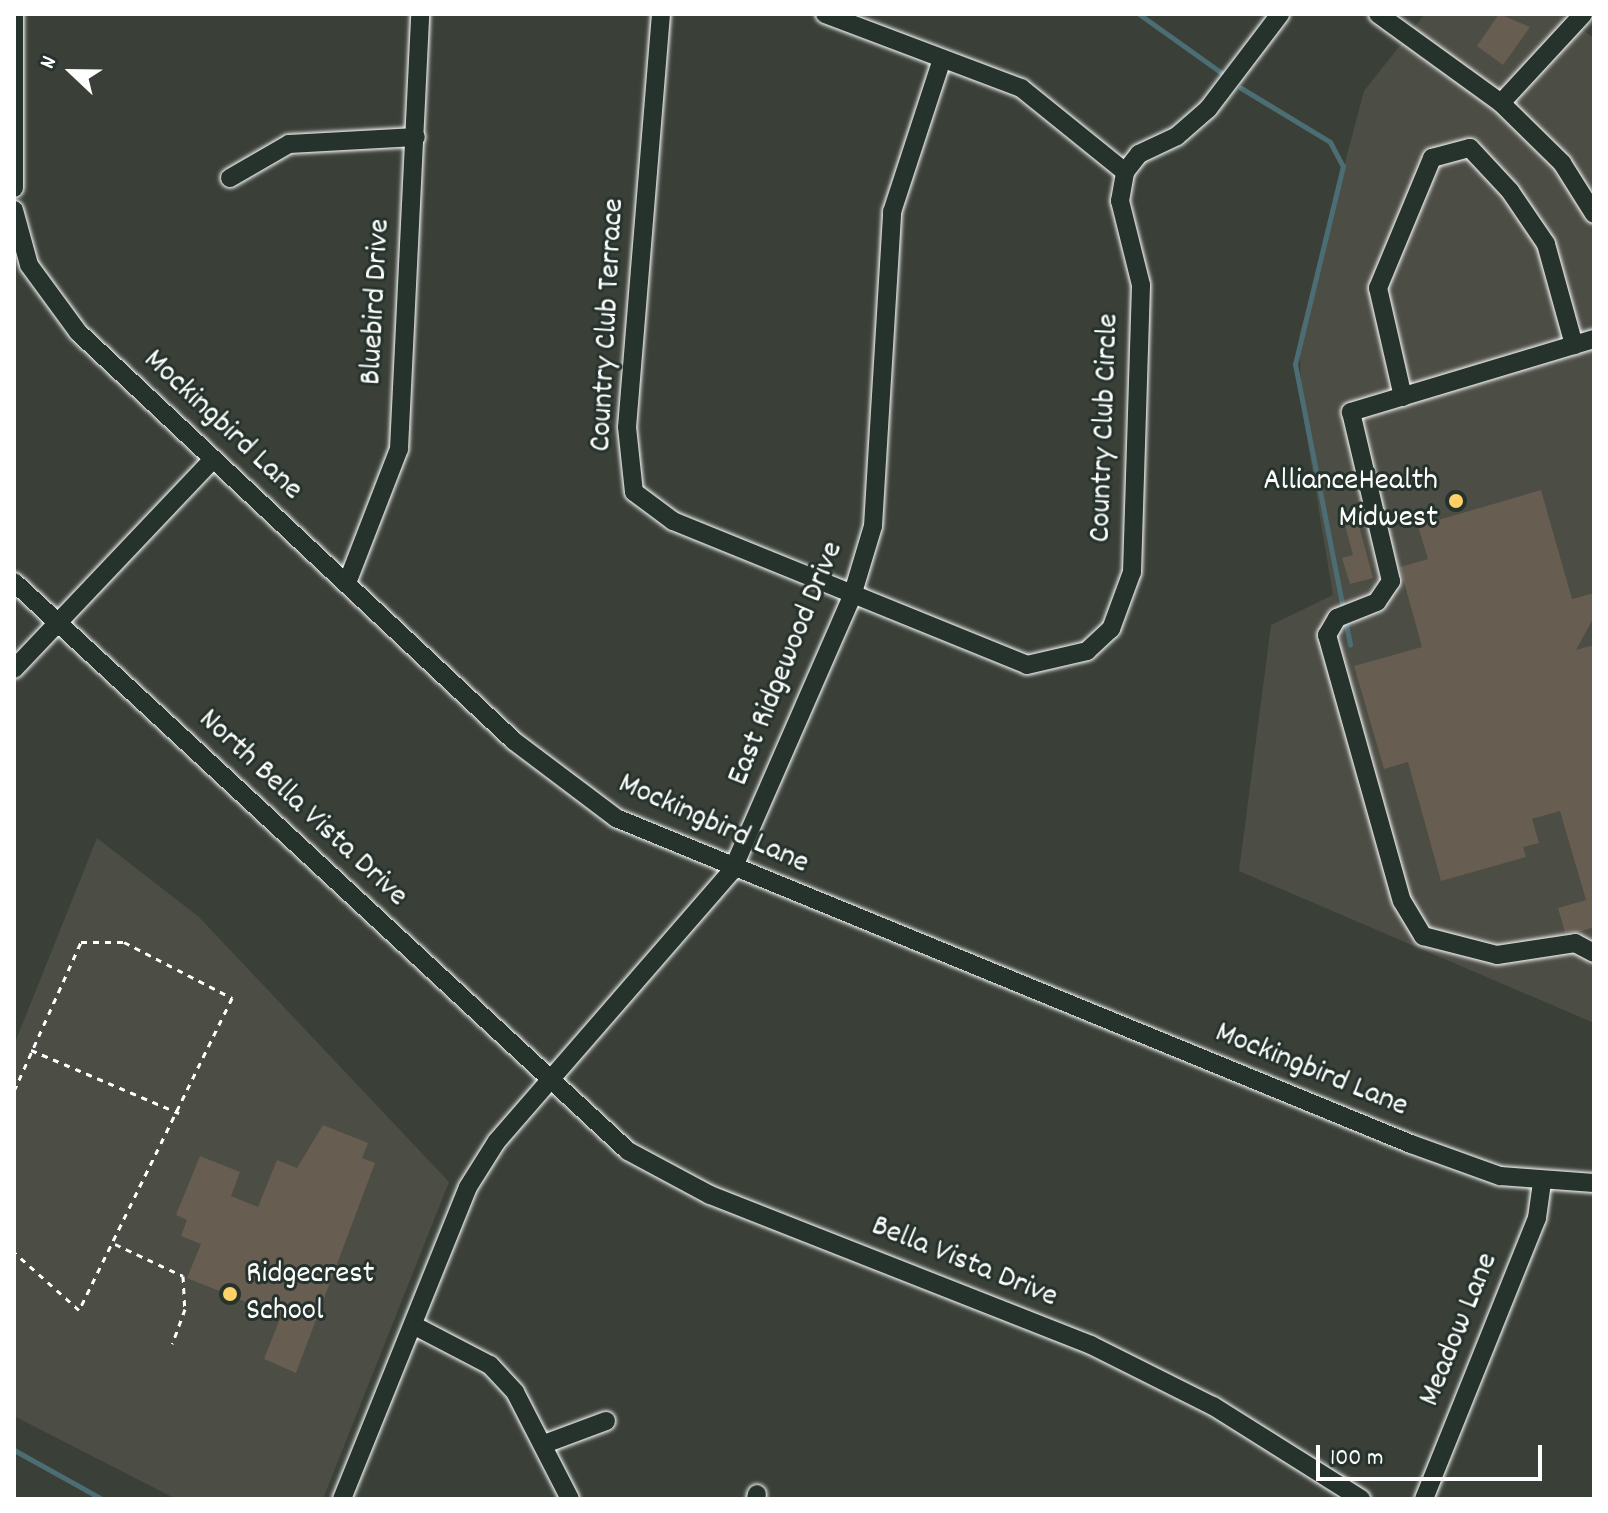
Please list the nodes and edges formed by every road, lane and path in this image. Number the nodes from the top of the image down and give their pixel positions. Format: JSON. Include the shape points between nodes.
{"nodes":[{"id":1,"x":14,"y":14,"type":"edge"},
{"id":2,"x":420,"y":14,"type":"edge"},
{"id":3,"x":661,"y":14,"type":"edge"},
{"id":4,"x":825,"y":14,"type":"edge"},
{"id":5,"x":1280,"y":14,"type":"edge"},
{"id":6,"x":1378,"y":14,"type":"edge"},
{"id":7,"x":1583,"y":14,"type":"edge"},
{"id":8,"x":942,"y":59,"type":"junction"},
{"id":9,"x":1501,"y":103,"type":"junction"},
{"id":10,"x":416,"y":137,"type":"junction"},
{"id":11,"x":1125,"y":172,"type":"junction"},
{"id":12,"x":230,"y":178,"type":"dead end"},
{"id":13,"x":14,"y":188,"type":"edge"},
{"id":14,"x":14,"y":210,"type":"edge"},
{"id":15,"x":1594,"y":214,"type":"edge"},
{"id":16,"x":1594,"y":339,"type":"edge"},
{"id":17,"x":1574,"y":345,"type":"junction"},
{"id":18,"x":1403,"y":397,"type":"junction"},
{"id":19,"x":212,"y":460,"type":"junction"},
{"id":20,"x":14,"y":582,"type":"edge"},
{"id":21,"x":347,"y":583,"type":"junction"},
{"id":22,"x":852,"y":596,"type":"junction"},
{"id":23,"x":61,"y":624,"type":"junction"},
{"id":24,"x":14,"y":669,"type":"edge"},
{"id":25,"x":732,"y":871,"type":"junction"},
{"id":26,"x":1594,"y":953,"type":"edge"},
{"id":27,"x":31,"y":1050,"type":"junction"},
{"id":28,"x":548,"y":1081,"type":"junction"},
{"id":29,"x":14,"y":1091,"type":"edge"},
{"id":30,"x":179,"y":1113,"type":"junction"},
{"id":31,"x":1542,"y":1182,"type":"junction"},
{"id":32,"x":1594,"y":1183,"type":"edge"},
{"id":33,"x":115,"y":1244,"type":"junction"},
{"id":34,"x":14,"y":1252,"type":"edge"},
{"id":35,"x":413,"y":1325,"type":"junction"},
{"id":36,"x":172,"y":1344,"type":"dead end"},
{"id":37,"x":606,"y":1421,"type":"dead end"},
{"id":38,"x":547,"y":1443,"type":"junction"},
{"id":39,"x":342,"y":1499,"type":"edge"},
{"id":40,"x":570,"y":1499,"type":"edge"},
{"id":41,"x":1361,"y":1499,"type":"edge"},
{"id":42,"x":1424,"y":1499,"type":"edge"}],
"edges":[{"from":1,"to":13,"type":"street"},
{"from":2,"to":10,"type":"street","name":"Bluebird Drive"},
{"from":3,"to":22,"type":"street","name":"Country Club Terrace","via":[[627,427],[634,492],[673,521]]},
{"from":4,"to":8,"type":"street"},
{"from":5,"to":11,"type":"street","via":[[1208,109],[1177,136],[1139,154]]},
{"from":6,"to":9,"type":"street"},
{"from":7,"to":9,"type":"street"},
{"from":8,"to":11,"type":"street","via":[[1058,111],[1103,160]]},
{"from":8,"to":22,"type":"street","name":"East Ridgewood Drive","via":[[892,212],[873,526]]},
{"from":9,"to":15,"type":"street","via":[[1562,163]]},
{"from":10,"to":12,"type":"street","via":[[289,144]]},
{"from":10,"to":21,"type":"street","name":"Bluebird Drive","via":[[399,449]]},
{"from":11,"to":22,"type":"street","name":"Country Club Circle","via":[[1120,201],[1141,285],[1132,572],[1111,629],[1087,651],[1027,665]]},
{"from":14,"to":19,"type":"street","name":"Mockingbird Lane","via":[[29,265],[48,298]]},
{"from":16,"to":17,"type":"street"},
{"from":17,"to":18,"type":"street"},
{"from":17,"to":18,"type":"street","via":[[1546,244],[1510,191],[1470,148],[1432,158],[1378,288]]},
{"from":18,"to":26,"type":"street","via":[[1351,412],[1391,581],[1377,602],[1337,618],[1327,635],[1402,901],[1423,936],[1461,950],[1497,955],[1575,943]]},
{"from":19,"to":21,"type":"street","name":"Mockingbird Lane"},
{"from":19,"to":23,"type":"street"},
{"from":20,"to":23,"type":"street","name":"North Bella Vista Drive"},
{"from":21,"to":25,"type":"street","name":"Mockingbird Lane","via":[[577,793]]},
{"from":22,"to":25,"type":"street","name":"East Ridgewood Drive"},
{"from":23,"to":24,"type":"street"},
{"from":23,"to":28,"type":"street","name":"North Bella Vista Drive"},
{"from":25,"to":28,"type":"street","name":"East Ridgewood Drive"},
{"from":25,"to":31,"type":"street","name":"Mockingbird Lane","via":[[1411,1144],[1500,1176]]},
{"from":27,"to":29,"type":"path"},
{"from":27,"to":30,"type":"path"},
{"from":27,"to":30,"type":"path","via":[[81,942],[124,942],[151,953],[232,998]]},
{"from":28,"to":35,"type":"street","name":"East Ridgewood Drive","via":[[468,1187]]},
{"from":28,"to":41,"type":"street","name":"Bella Vista Drive","via":[[628,1151],[710,1195],[1091,1345],[1213,1406]]},
{"from":30,"to":33,"type":"path"},
{"from":31,"to":32,"type":"street","name":"Mockingbird Lane"},
{"from":31,"to":42,"type":"street","name":"Meadow Lane","via":[[1537,1218]]},
{"from":33,"to":34,"type":"path","via":[[79,1310]]},
{"from":33,"to":36,"type":"path","via":[[183,1276],[185,1309]]},
{"from":35,"to":38,"type":"street","via":[[490,1365]]},
{"from":35,"to":39,"type":"street","name":"East Ridgewood Drive"},
{"from":37,"to":38,"type":"street"},
{"from":38,"to":40,"type":"street"}]}
